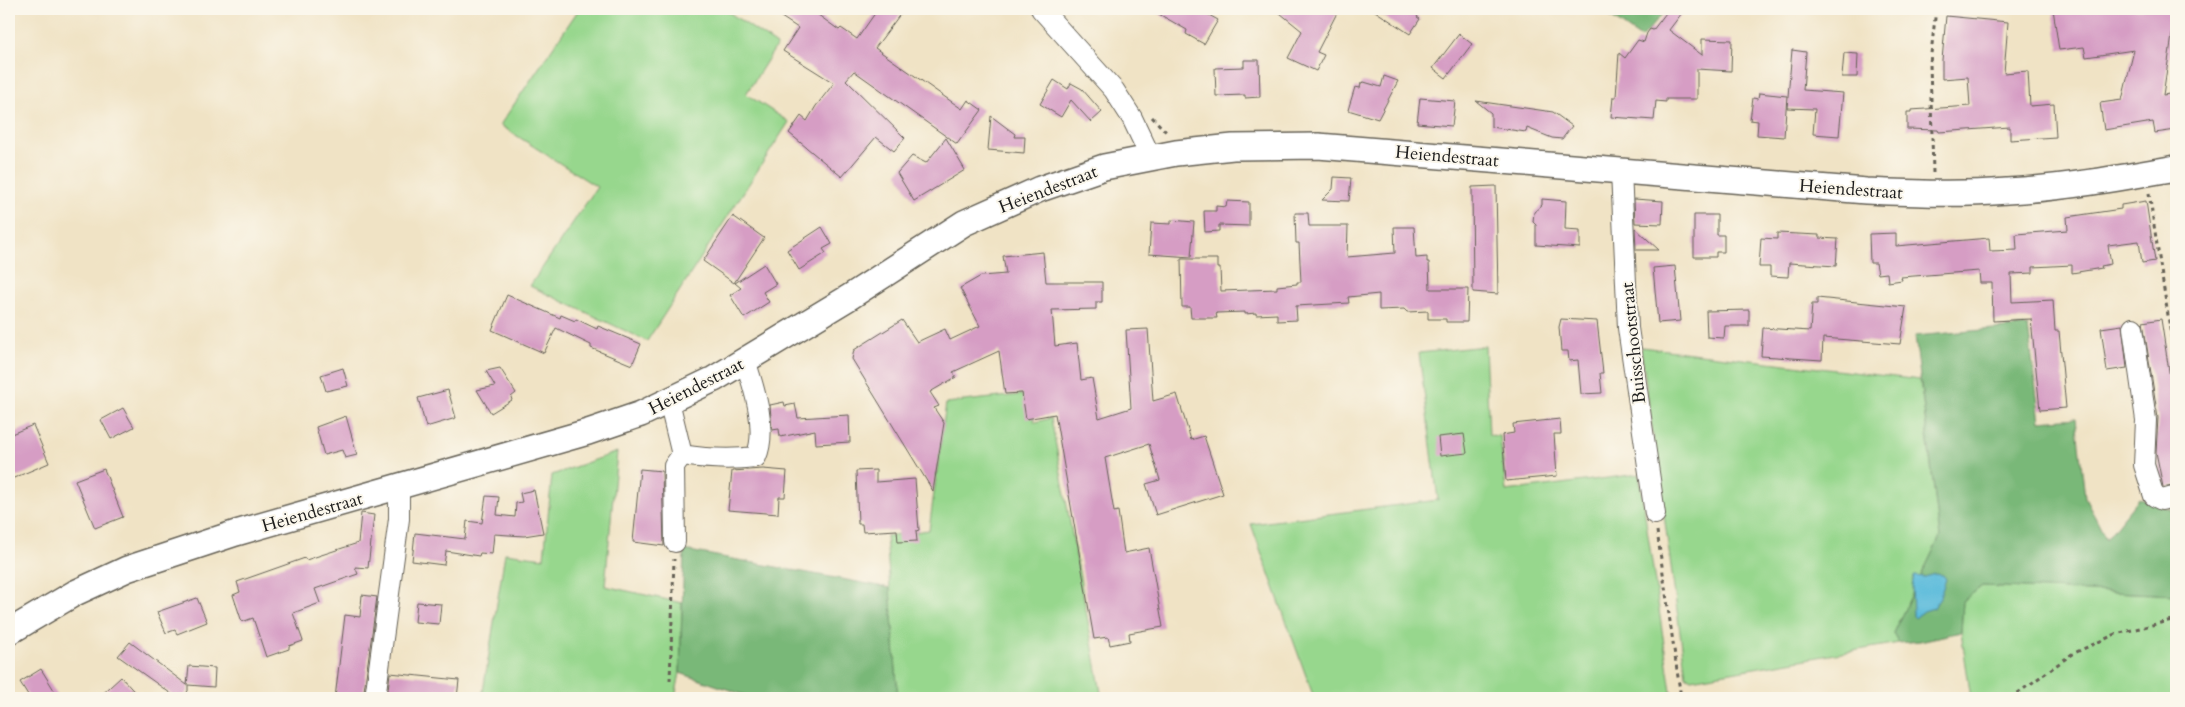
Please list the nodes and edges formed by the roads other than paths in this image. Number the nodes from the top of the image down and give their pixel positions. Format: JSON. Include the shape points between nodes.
{"nodes":[{"id":1,"x":1041,"y":9,"type":"edge"},
{"id":2,"x":1151,"y":158,"type":"junction"},
{"id":3,"x":2176,"y":168,"type":"edge"},
{"id":4,"x":1621,"y":171,"type":"junction"},
{"id":5,"x":2133,"y":328,"type":"dead end"},
{"id":6,"x":745,"y":360,"type":"junction"},
{"id":7,"x":669,"y":401,"type":"junction"},
{"id":8,"x":682,"y":455,"type":"junction"},
{"id":9,"x":399,"y":487,"type":"junction"},
{"id":10,"x":2176,"y":496,"type":"edge"},
{"id":11,"x":1654,"y":514,"type":"road end"},
{"id":12,"x":675,"y":542,"type":"road end"},
{"id":13,"x":9,"y":632,"type":"edge"},
{"id":14,"x":375,"y":698,"type":"edge"}],
"edges":[{"from":1,"to":2,"type":"street","via":[[1114,90]]},
{"from":2,"to":4,"type":"main road","name":"Heiendestraat","via":[[1233,147],[1318,146]]},
{"from":2,"to":6,"type":"main road","name":"Heiendestraat","via":[[1104,168],[1040,189],[964,223]]},
{"from":3,"to":4,"type":"main road","name":"Heiendestraat","via":[[2008,191],[1933,194]]},
{"from":4,"to":11,"type":"street","name":"Buisschootstraat","via":[[1628,328]]},
{"from":5,"to":10,"type":"street","via":[[2146,420],[2144,465],[2154,496],[2162,500]]},
{"from":6,"to":7,"type":"main road","name":"Heiendestraat"},
{"from":6,"to":8,"type":"street","via":[[756,394],[761,434],[762,444],[756,457],[706,459]]},
{"from":7,"to":8,"type":"street"},
{"from":7,"to":9,"type":"main road","name":"Heiendestraat","via":[[588,432]]},
{"from":8,"to":12,"type":"street","via":[[674,466]]},
{"from":9,"to":13,"type":"main road","name":"Heiendestraat","via":[[127,569],[75,593]]},
{"from":9,"to":14,"type":"street","via":[[399,519]]}]}
